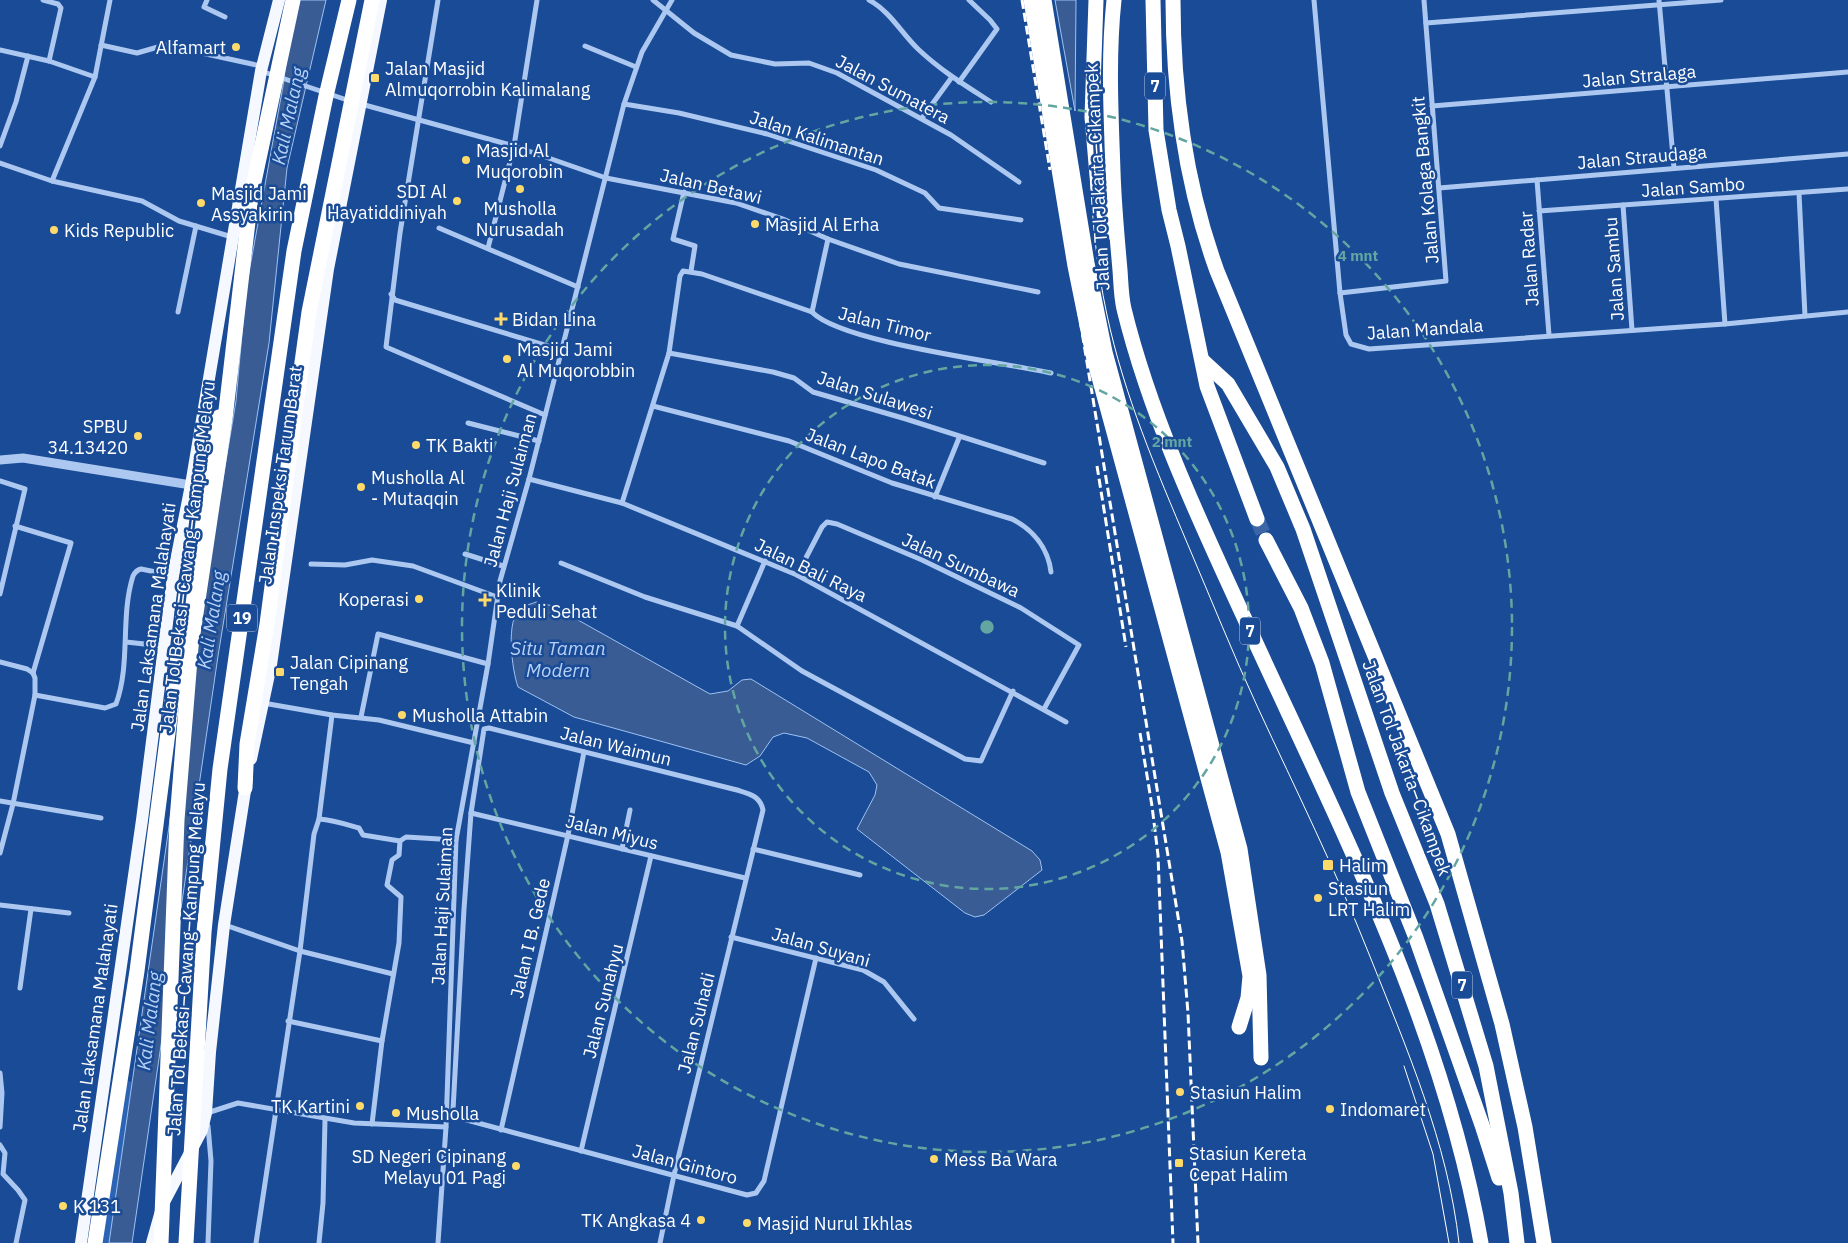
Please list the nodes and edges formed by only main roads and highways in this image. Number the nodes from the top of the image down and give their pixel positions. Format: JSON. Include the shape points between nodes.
{"nodes":[{"id":1,"x":278,"y":0,"type":"edge"},
{"id":2,"x":293,"y":0,"type":"edge"},
{"id":3,"x":349,"y":0,"type":"edge"},
{"id":4,"x":372,"y":0,"type":"edge"},
{"id":5,"x":381,"y":0,"type":"edge"},
{"id":6,"x":1031,"y":0,"type":"edge"},
{"id":7,"x":1044,"y":0,"type":"edge"},
{"id":8,"x":1096,"y":0,"type":"edge"},
{"id":9,"x":1114,"y":0,"type":"edge"},
{"id":10,"x":1153,"y":0,"type":"edge"},
{"id":11,"x":1173,"y":0,"type":"edge"},
{"id":12,"x":1122,"y":297,"type":"junction"},
{"id":13,"x":1203,"y":361,"type":"junction"},
{"id":14,"x":227,"y":392,"type":"junction"},
{"id":15,"x":1257,"y":519,"type":"tunnel mouth"},
{"id":16,"x":1266,"y":540,"type":"tunnel mouth"},
{"id":17,"x":245,"y":788,"type":"junction"},
{"id":18,"x":1239,"y":1027,"type":"dead end"},
{"id":19,"x":1261,"y":1058,"type":"dead end"},
{"id":20,"x":1512,"y":1214,"type":"junction"},
{"id":21,"x":81,"y":1243,"type":"edge"},
{"id":22,"x":95,"y":1243,"type":"edge"},
{"id":23,"x":152,"y":1243,"type":"edge"},
{"id":24,"x":161,"y":1243,"type":"edge"},
{"id":25,"x":186,"y":1243,"type":"edge"},
{"id":26,"x":1481,"y":1243,"type":"edge"},
{"id":27,"x":1517,"y":1243,"type":"edge"},
{"id":28,"x":1544,"y":1243,"type":"edge"}],
"edges":[{"from":1,"to":21,"type":"main road","name":"Jalan Laksamana Malahayati","via":[[262,69],[173,576],[142,820]]},
{"from":2,"to":14,"type":"highway","name":"Jalan Tol Bekasi–Cawang–Kampung Melayu","bridge":true,"via":[[251,196]]},
{"from":3,"to":25,"type":"highway","name":"Jalan Tol Bekasi–Cawang–Kampung Melayu","number":"19","bridge":true,"via":[[294,251],[220,770],[204,932]]},
{"from":4,"to":17,"type":"highway","bridge":true,"via":[[309,312],[267,624],[247,744]]},
{"from":5,"to":17,"type":"main road","name":"Jalan Inspeksi Tarum Barat","via":[[328,269],[263,703]]},
{"from":6,"to":18,"type":"highway","via":[[1073,257],[1093,355],[1236,889],[1250,976],[1248,998]]},
{"from":7,"to":19,"type":"highway","via":[[1085,255],[1105,352],[1243,865],[1259,976]]},
{"from":8,"to":12,"type":"highway","via":[[1094,154]]},
{"from":9,"to":12,"type":"highway","name":"Jalan Tol Jakarta–Cikampek","number":"7","via":[[1109,46],[1115,219]]},
{"from":10,"to":13,"type":"highway","number":"7","via":[[1156,130],[1169,210]]},
{"from":11,"to":28,"type":"highway","via":[[1175,83],[1197,213],[1217,271],[1448,834],[1502,1024],[1525,1127]]},
{"from":12,"to":26,"type":"highway","name":"Jalan Tol Jakarta–Cikampek","number":"7","via":[[1138,358],[1195,509],[1357,864],[1429,1041],[1463,1157]]},
{"from":13,"to":15,"type":"highway","number":"7","via":[[1207,386]]},
{"from":13,"to":20,"type":"highway","name":"Jalan Tol Jakarta–Cikampek","number":"7","via":[[1228,384],[1277,467],[1303,529],[1392,793],[1437,904],[1486,1066],[1511,1193]]},
{"from":14,"to":22,"type":"highway","bridge":true,"via":[[195,525],[137,971]]},
{"from":14,"to":24,"type":"highway","name":"Jalan Tol Bekasi–Cawang–Kampung Melayu","bridge":true,"via":[[191,647],[177,820]]},
{"from":16,"to":20,"type":"highway","name":"Jalan Tol Jakarta–Cikampek","number":"7","via":[[1301,608],[1322,663],[1358,792],[1416,938]]},
{"from":17,"to":23,"type":"main road","name":"Jalan Inspeksi Tarum Barat","via":[[224,925],[206,1114],[202,1130],[161,1208]]},
{"from":20,"to":27,"type":"highway","name":"Jalan Tol Jakarta–Cikampek","number":"7"}]}
